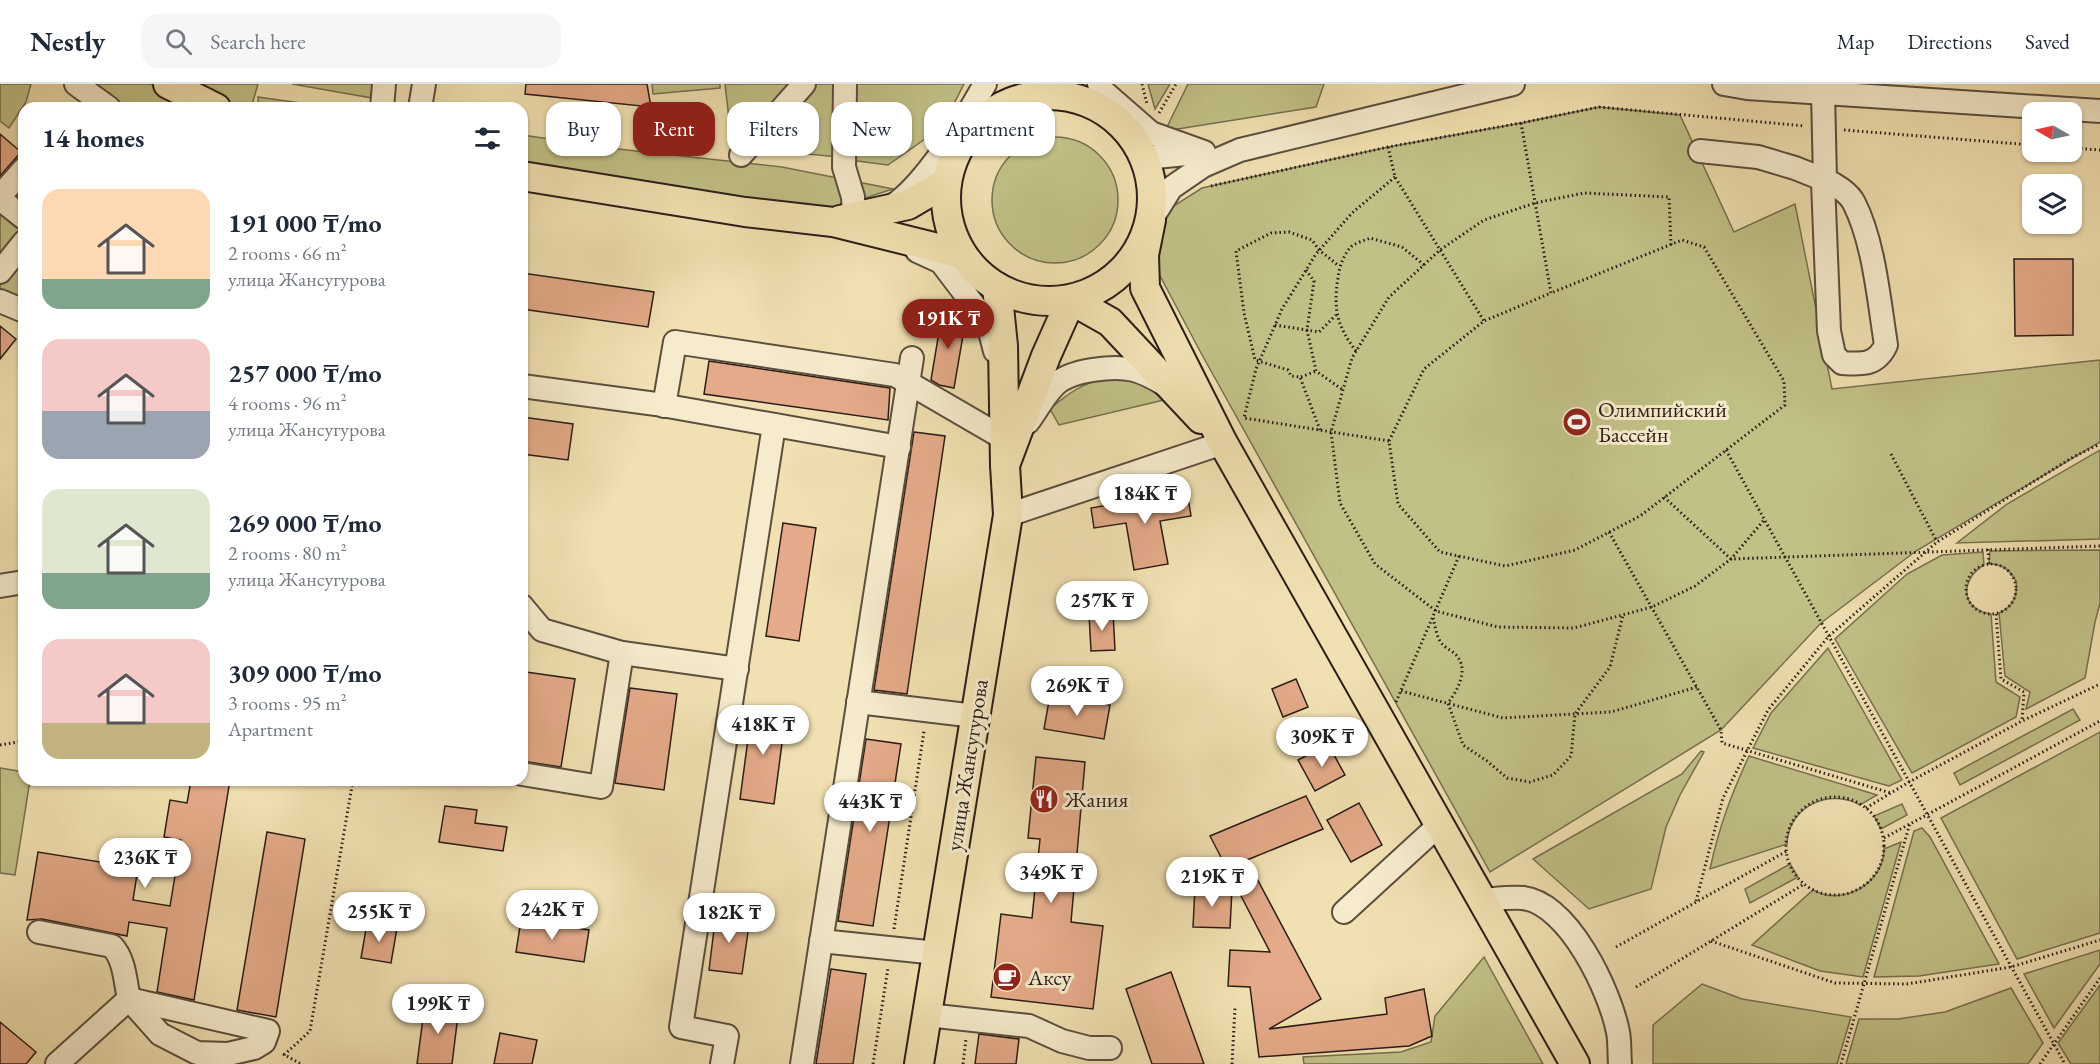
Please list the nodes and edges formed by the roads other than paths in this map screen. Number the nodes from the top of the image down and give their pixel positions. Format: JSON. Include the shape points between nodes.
{"nodes":[{"id":1,"x":76,"y":84,"type":"edge"},
{"id":2,"x":168,"y":84,"type":"edge"},
{"id":3,"x":384,"y":84,"type":"edge"},
{"id":4,"x":424,"y":84,"type":"edge"},
{"id":5,"x":804,"y":84,"type":"edge"},
{"id":6,"x":845,"y":84,"type":"edge"},
{"id":7,"x":985,"y":84,"type":"edge"},
{"id":8,"x":1513,"y":84,"type":"edge"},
{"id":9,"x":1724,"y":84,"type":"edge"},
{"id":10,"x":1476,"y":88,"type":"edge"},
{"id":11,"x":1090,"y":90,"type":"edge"},
{"id":12,"x":1823,"y":93,"type":"junction"},
{"id":13,"x":1008,"y":94,"type":"edge"},
{"id":14,"x":101,"y":102,"type":"edge"},
{"id":15,"x":202,"y":102,"type":"edge"},
{"id":16,"x":382,"y":102,"type":"edge"},
{"id":17,"x":421,"y":102,"type":"edge"},
{"id":18,"x":788,"y":102,"type":"edge"},
{"id":19,"x":2100,"y":111,"type":"edge"},
{"id":20,"x":1700,"y":151,"type":"dead end"},
{"id":21,"x":1145,"y":158,"type":"junction"},
{"id":22,"x":1203,"y":169,"type":"junction"},
{"id":23,"x":18,"y":176,"type":"edge"},
{"id":24,"x":528,"y":177,"type":"edge"},
{"id":25,"x":1825,"y":180,"type":"junction"},
{"id":26,"x":947,"y":182,"type":"junction"},
{"id":27,"x":0,"y":197,"type":"edge"},
{"id":28,"x":18,"y":213,"type":"edge"},
{"id":29,"x":861,"y":220,"type":"junction"},
{"id":30,"x":1151,"y":220,"type":"junction"},
{"id":31,"x":18,"y":250,"type":"edge"},
{"id":32,"x":962,"y":254,"type":"junction"},
{"id":33,"x":0,"y":273,"type":"edge"},
{"id":34,"x":997,"y":287,"type":"junction"},
{"id":35,"x":1071,"y":300,"type":"junction"},
{"id":36,"x":0,"y":301,"type":"edge"},
{"id":37,"x":1154,"y":305,"type":"junction"},
{"id":38,"x":18,"y":308,"type":"edge"},
{"id":39,"x":912,"y":358,"type":"dead end"},
{"id":40,"x":909,"y":382,"type":"junction"},
{"id":41,"x":528,"y":387,"type":"edge"},
{"id":42,"x":1004,"y":388,"type":"junction"},
{"id":43,"x":1178,"y":395,"type":"junction"},
{"id":44,"x":664,"y":406,"type":"junction"},
{"id":45,"x":774,"y":425,"type":"junction"},
{"id":46,"x":1223,"y":443,"type":"junction"},
{"id":47,"x":898,"y":447,"type":"junction"},
{"id":48,"x":1008,"y":449,"type":"junction"},
{"id":49,"x":1008,"y":515,"type":"junction"},
{"id":50,"x":18,"y":583,"type":"edge"},
{"id":51,"x":0,"y":586,"type":"edge"},
{"id":52,"x":528,"y":613,"type":"edge"},
{"id":53,"x":622,"y":653,"type":"junction"},
{"id":54,"x":737,"y":669,"type":"junction"},
{"id":55,"x":858,"y":702,"type":"junction"},
{"id":56,"x":975,"y":716,"type":"junction"},
{"id":57,"x":528,"y":775,"type":"edge"},
{"id":58,"x":1439,"y":825,"type":"junction"},
{"id":59,"x":1481,"y":900,"type":"junction"},
{"id":60,"x":1344,"y":912,"type":"dead end"},
{"id":61,"x":39,"y":932,"type":"dead end"},
{"id":62,"x":821,"y":941,"type":"junction"},
{"id":63,"x":937,"y":953,"type":"junction"},
{"id":64,"x":129,"y":999,"type":"junction"},
{"id":65,"x":927,"y":1016,"type":"junction"},
{"id":66,"x":1110,"y":1048,"type":"dead end"},
{"id":67,"x":57,"y":1064,"type":"edge"},
{"id":68,"x":722,"y":1064,"type":"edge"},
{"id":69,"x":802,"y":1064,"type":"edge"},
{"id":70,"x":920,"y":1064,"type":"edge"},
{"id":71,"x":1575,"y":1064,"type":"edge"},
{"id":72,"x":1620,"y":1064,"type":"edge"}],
"edges":[{"from":1,"to":14,"type":"street"},
{"from":2,"to":15,"type":"main road"},
{"from":3,"to":16,"type":"street"},
{"from":4,"to":17,"type":"street"},
{"from":5,"to":18,"type":"street"},
{"from":6,"to":29,"type":"street","via":[[844,167]]},
{"from":7,"to":29,"type":"street","via":[[932,165],[900,201]]},
{"from":8,"to":10,"type":"street"},
{"from":9,"to":12,"type":"street"},
{"from":10,"to":22,"type":"street","via":[[1240,150]]},
{"from":11,"to":13,"type":"main road","via":[[1063,95]]},
{"from":11,"to":21,"type":"main road","via":[[1132,135]]},
{"from":11,"to":22,"type":"street","via":[[1104,92],[1151,133]]},
{"from":12,"to":19,"type":"street"},
{"from":12,"to":25,"type":"street"},
{"from":13,"to":26,"type":"main road","via":[[957,150]]},
{"from":20,"to":25,"type":"street","via":[[1758,157]]},
{"from":21,"to":22,"type":"street"},
{"from":21,"to":30,"type":"main road","via":[[1153,188]]},
{"from":22,"to":30,"type":"street","via":[[1171,188]]},
{"from":22,"to":37,"type":"street","via":[[1181,188],[1160,215],[1148,252]]},
{"from":23,"to":27,"type":"street"},
{"from":24,"to":29,"type":"main road","via":[[745,212]]},
{"from":25,"to":25,"type":"street","via":[[1829,320],[1834,355],[1842,363],[1873,361],[1881,356],[1886,345],[1868,241],[1854,202]]},
{"from":26,"to":29,"type":"main road","via":[[908,205]]},
{"from":26,"to":32,"type":"main road","via":[[946,207]]},
{"from":27,"to":28,"type":"street"},
{"from":29,"to":32,"type":"main road"},
{"from":29,"to":42,"type":"street","via":[[941,262],[988,324]]},
{"from":30,"to":35,"type":"main road","via":[[1140,248],[1123,272],[1099,289]]},
{"from":30,"to":37,"type":"main road","via":[[1144,266],[1145,288]]},
{"from":31,"to":33,"type":"street"},
{"from":32,"to":34,"type":"main road","via":[[977,273]]},
{"from":34,"to":35,"type":"main road","via":[[1020,298],[1045,302]]},
{"from":34,"to":42,"type":"main road","name":"улица Жансугурова"},
{"from":35,"to":43,"type":"main road","via":[[1110,322]]},
{"from":35,"to":48,"type":"main road","name":"улица Жансугурова"},
{"from":36,"to":38,"type":"street"},
{"from":37,"to":46,"type":"main road"},
{"from":39,"to":40,"type":"street"},
{"from":40,"to":44,"type":"street","via":[[895,375],[675,342]]},
{"from":40,"to":47,"type":"street"},
{"from":40,"to":48,"type":"street"},
{"from":41,"to":44,"type":"street"},
{"from":42,"to":48,"type":"main road","name":"улица Жансугурова"},
{"from":43,"to":46,"type":"main road"},
{"from":43,"to":48,"type":"street","via":[[1153,376],[1132,369],[1077,373],[1056,383]]},
{"from":44,"to":45,"type":"street"},
{"from":45,"to":47,"type":"street"},
{"from":45,"to":54,"type":"street"},
{"from":46,"to":49,"type":"street"},
{"from":46,"to":58,"type":"main road"},
{"from":47,"to":55,"type":"street"},
{"from":48,"to":49,"type":"main road","name":"улица Жансугурова"},
{"from":49,"to":56,"type":"main road","name":"улица Жансугурова"},
{"from":50,"to":51,"type":"street"},
{"from":52,"to":53,"type":"street","via":[[542,630]]},
{"from":53,"to":54,"type":"street"},
{"from":53,"to":57,"type":"street","via":[[601,787]]},
{"from":54,"to":68,"type":"street","via":[[681,1027],[727,1036]]},
{"from":55,"to":56,"type":"street"},
{"from":55,"to":62,"type":"street"},
{"from":56,"to":63,"type":"main road","name":"улица Жансугурова"},
{"from":58,"to":59,"type":"main road"},
{"from":58,"to":60,"type":"street"},
{"from":59,"to":71,"type":"main road"},
{"from":59,"to":72,"type":"street","via":[[1524,898],[1549,909],[1577,939],[1598,973],[1618,1031]]},
{"from":61,"to":64,"type":"street","via":[[112,945],[122,963]]},
{"from":62,"to":63,"type":"street"},
{"from":62,"to":69,"type":"street"},
{"from":63,"to":65,"type":"main road","name":"улица Жансугурова"},
{"from":64,"to":64,"type":"street","via":[[245,1026],[268,1031],[264,1042],[254,1048],[228,1054],[197,1053],[160,1034]]},
{"from":64,"to":67,"type":"street"},
{"from":65,"to":66,"type":"street","via":[[1029,1026],[1062,1041],[1089,1048]]},
{"from":65,"to":70,"type":"main road","name":"улица Жансугурова"}]}
